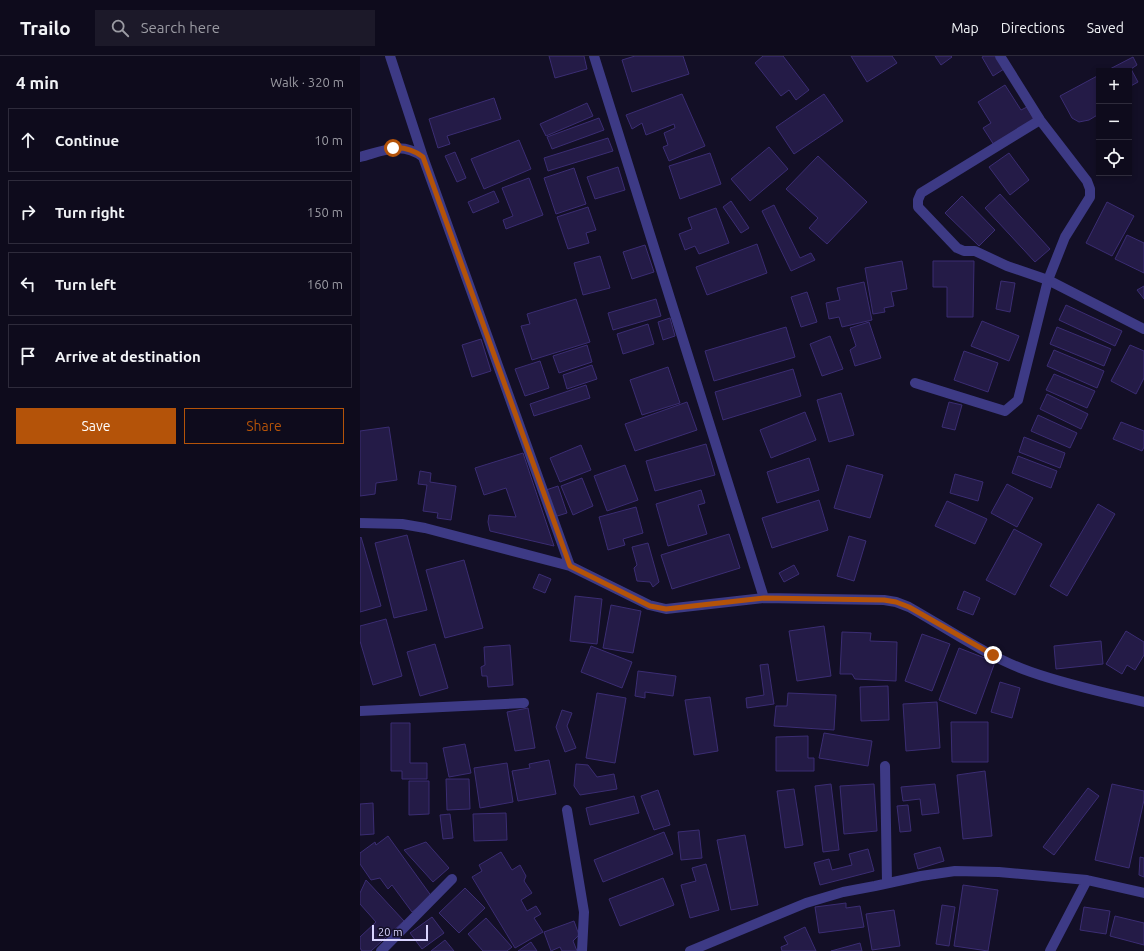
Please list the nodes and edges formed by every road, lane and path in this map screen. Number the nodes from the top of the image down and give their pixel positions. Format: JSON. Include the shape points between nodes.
{"nodes":[{"id":1,"x":390,"y":56,"type":"edge"},
{"id":2,"x":594,"y":56,"type":"edge"},
{"id":3,"x":1000,"y":56,"type":"edge"},
{"id":4,"x":1040,"y":120,"type":"junction"},
{"id":5,"x":423,"y":157,"type":"junction"},
{"id":6,"x":360,"y":158,"type":"edge"},
{"id":7,"x":1048,"y":280,"type":"junction"},
{"id":8,"x":1144,"y":330,"type":"edge"},
{"id":9,"x":915,"y":383,"type":"dead end"},
{"id":10,"x":360,"y":523,"type":"edge"},
{"id":11,"x":570,"y":566,"type":"junction"},
{"id":12,"x":764,"y":598,"type":"junction"},
{"id":13,"x":524,"y":702,"type":"dead end"},
{"id":14,"x":1144,"y":702,"type":"edge"},
{"id":15,"x":360,"y":711,"type":"edge"},
{"id":16,"x":884,"y":766,"type":"dead end"},
{"id":17,"x":567,"y":810,"type":"dead end"},
{"id":18,"x":452,"y":879,"type":"dead end"},
{"id":19,"x":1087,"y":880,"type":"junction"},
{"id":20,"x":887,"y":884,"type":"junction"},
{"id":21,"x":1144,"y":893,"type":"edge"},
{"id":22,"x":695,"y":950,"type":"edge"},
{"id":23,"x":381,"y":951,"type":"edge"},
{"id":24,"x":582,"y":951,"type":"edge"},
{"id":25,"x":1050,"y":951,"type":"edge"}],
"edges":[{"from":1,"to":5,"type":"street"},
{"from":2,"to":12,"type":"street"},
{"from":3,"to":4,"type":"street"},
{"from":4,"to":7,"type":"street","via":[[1087,181],[1090,189],[1090,197],[1065,237]]},
{"from":4,"to":7,"type":"street","via":[[922,193],[918,207],[957,248],[975,251],[1007,266]]},
{"from":5,"to":6,"type":"street","via":[[399,148]]},
{"from":5,"to":11,"type":"street"},
{"from":7,"to":8,"type":"street"},
{"from":7,"to":9,"type":"street","via":[[1018,400],[1005,411]]},
{"from":10,"to":11,"type":"street","via":[[402,524],[425,528]]},
{"from":11,"to":12,"type":"street","via":[[657,608]]},
{"from":12,"to":14,"type":"street","via":[[896,602],[993,655],[1030,672]]},
{"from":13,"to":15,"type":"street"},
{"from":16,"to":20,"type":"street"},
{"from":17,"to":24,"type":"street","via":[[584,912]]},
{"from":18,"to":23,"type":"street"},
{"from":19,"to":20,"type":"street","via":[[955,871]]},
{"from":19,"to":21,"type":"street"},
{"from":19,"to":25,"type":"street"},
{"from":20,"to":22,"type":"street","via":[[843,892],[806,904]]}]}
